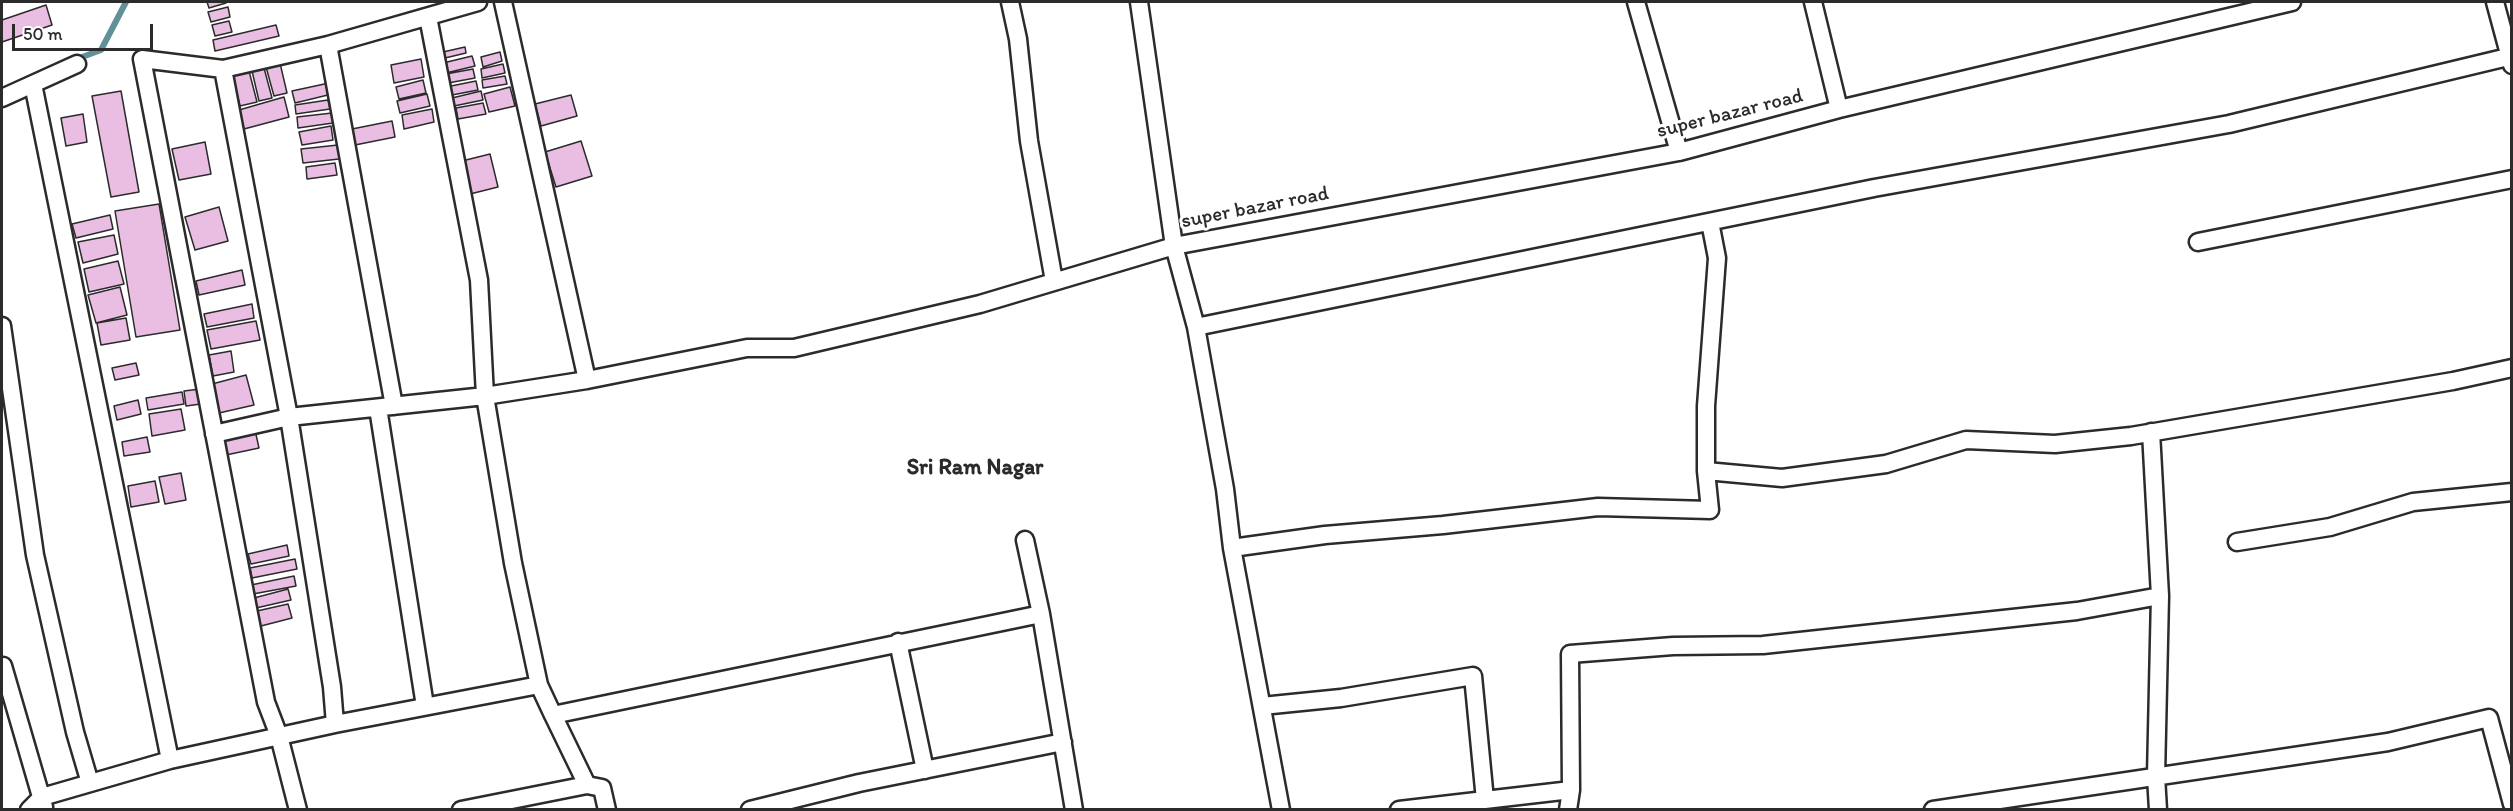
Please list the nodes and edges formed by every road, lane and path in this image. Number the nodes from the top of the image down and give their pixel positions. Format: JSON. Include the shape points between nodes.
{"nodes":[{"id":1,"x":478,"y":2,"type":"edge"},
{"id":2,"x":503,"y":2,"type":"edge"},
{"id":3,"x":1010,"y":2,"type":"edge"},
{"id":4,"x":1139,"y":2,"type":"edge"},
{"id":5,"x":1636,"y":2,"type":"edge"},
{"id":6,"x":1814,"y":2,"type":"edge"},
{"id":7,"x":2292,"y":2,"type":"edge"},
{"id":8,"x":2495,"y":2,"type":"edge"},
{"id":9,"x":428,"y":17,"type":"junction"},
{"id":10,"x":328,"y":45,"type":"junction"},
{"id":11,"x":2511,"y":59,"type":"edge"},
{"id":12,"x":77,"y":64,"type":"dead end"},
{"id":13,"x":223,"y":69,"type":"junction"},
{"id":14,"x":33,"y":84,"type":"junction"},
{"id":15,"x":2,"y":98,"type":"edge"},
{"id":16,"x":1839,"y":109,"type":"junction"},
{"id":17,"x":1679,"y":152,"type":"junction"},
{"id":18,"x":2511,"y":179,"type":"edge"},
{"id":19,"x":1710,"y":222,"type":"junction"},
{"id":20,"x":2198,"y":242,"type":"dead end"},
{"id":21,"x":1174,"y":246,"type":"junction"},
{"id":22,"x":1054,"y":281,"type":"junction"},
{"id":23,"x":2,"y":326,"type":"edge"},
{"id":24,"x":1196,"y":327,"type":"junction"},
{"id":25,"x":2511,"y":368,"type":"edge"},
{"id":26,"x":587,"y":380,"type":"junction"},
{"id":27,"x":485,"y":396,"type":"junction"},
{"id":28,"x":386,"y":407,"type":"junction"},
{"id":29,"x":289,"y":417,"type":"junction"},
{"id":30,"x":9,"y":431,"type":"edge"},
{"id":31,"x":2151,"y":432,"type":"junction"},
{"id":32,"x":214,"y":434,"type":"junction"},
{"id":33,"x":1707,"y":471,"type":"junction"},
{"id":34,"x":2511,"y":492,"type":"edge"},
{"id":35,"x":1025,"y":540,"type":"dead end"},
{"id":36,"x":2237,"y":542,"type":"dead end"},
{"id":37,"x":1232,"y":548,"type":"junction"},
{"id":38,"x":2160,"y":596,"type":"junction"},
{"id":39,"x":1041,"y":614,"type":"junction"},
{"id":40,"x":898,"y":642,"type":"junction"},
{"id":41,"x":2,"y":663,"type":"edge"},
{"id":42,"x":539,"y":685,"type":"junction"},
{"id":43,"x":425,"y":706,"type":"junction"},
{"id":44,"x":1262,"y":706,"type":"junction"},
{"id":45,"x":553,"y":715,"type":"junction"},
{"id":46,"x":335,"y":724,"type":"junction"},
{"id":47,"x":279,"y":736,"type":"junction"},
{"id":48,"x":1063,"y":742,"type":"junction"},
{"id":49,"x":170,"y":760,"type":"junction"},
{"id":50,"x":925,"y":770,"type":"junction"},
{"id":51,"x":2156,"y":776,"type":"junction"},
{"id":52,"x":90,"y":783,"type":"junction"},
{"id":53,"x":587,"y":785,"type":"junction"},
{"id":54,"x":1571,"y":790,"type":"junction"},
{"id":55,"x":1485,"y":800,"type":"junction"},
{"id":56,"x":43,"y":803,"type":"edge"},
{"id":57,"x":2511,"y":804,"type":"edge"},
{"id":58,"x":1959,"y":807,"type":"edge"},
{"id":59,"x":30,"y":810,"type":"edge"},
{"id":60,"x":298,"y":810,"type":"edge"},
{"id":61,"x":461,"y":810,"type":"edge"},
{"id":62,"x":607,"y":810,"type":"edge"},
{"id":63,"x":750,"y":810,"type":"edge"},
{"id":64,"x":1074,"y":810,"type":"edge"},
{"id":65,"x":1281,"y":810,"type":"edge"},
{"id":66,"x":1399,"y":810,"type":"edge"},
{"id":67,"x":1568,"y":810,"type":"edge"},
{"id":68,"x":1933,"y":810,"type":"edge"},
{"id":69,"x":2158,"y":810,"type":"edge"}],
"edges":[{"from":1,"to":9,"type":"street"},
{"from":2,"to":26,"type":"street"},
{"from":3,"to":22,"type":"street"},
{"from":4,"to":21,"type":"street"},
{"from":5,"to":17,"type":"street"},
{"from":6,"to":16,"type":"street"},
{"from":7,"to":16,"type":"street","name":"super bazar road"},
{"from":8,"to":11,"type":"street"},
{"from":9,"to":10,"type":"street"},
{"from":9,"to":27,"type":"street","via":[[479,280]]},
{"from":10,"to":13,"type":"street"},
{"from":10,"to":28,"type":"street"},
{"from":11,"to":19,"type":"street","via":[[2229,124]]},
{"from":12,"to":14,"type":"street"},
{"from":13,"to":29,"type":"street"},
{"from":13,"to":32,"type":"street","via":[[142,59]]},
{"from":14,"to":15,"type":"street"},
{"from":14,"to":49,"type":"street"},
{"from":16,"to":17,"type":"street","name":"super bazar road"},
{"from":17,"to":21,"type":"street","name":"super bazar road"},
{"from":18,"to":20,"type":"street"},
{"from":19,"to":24,"type":"street"},
{"from":19,"to":33,"type":"street","via":[[1717,258],[1706,406]]},
{"from":21,"to":22,"type":"street","name":"super bazar road"},
{"from":21,"to":24,"type":"street"},
{"from":22,"to":26,"type":"street","name":"super bazar road","via":[[980,304],[794,348],[747,348]]},
{"from":23,"to":30,"type":"street"},
{"from":24,"to":37,"type":"street"},
{"from":25,"to":31,"type":"street"},
{"from":26,"to":27,"type":"street","name":"super bazar road"},
{"from":27,"to":28,"type":"street","name":"super bazar road"},
{"from":27,"to":42,"type":"street","via":[[513,563]]},
{"from":28,"to":29,"type":"street","name":"super bazar road"},
{"from":28,"to":43,"type":"street"},
{"from":29,"to":32,"type":"street","name":"super bazar road"},
{"from":29,"to":46,"type":"street"},
{"from":30,"to":52,"type":"street","via":[[75,732]]},
{"from":31,"to":33,"type":"street","via":[[2055,444],[1966,440],[1886,464],[1782,478]]},
{"from":31,"to":38,"type":"street"},
{"from":32,"to":47,"type":"street","via":[[266,702]]},
{"from":33,"to":37,"type":"street","via":[[1710,510],[1598,507]]},
{"from":34,"to":36,"type":"street","via":[[2413,502],[2330,527]]},
{"from":35,"to":39,"type":"street"},
{"from":37,"to":44,"type":"street"},
{"from":38,"to":51,"type":"street"},
{"from":38,"to":54,"type":"street","via":[[2077,611],[1762,645],[1673,646],[1570,654]]},
{"from":39,"to":40,"type":"street"},
{"from":39,"to":48,"type":"street"},
{"from":40,"to":45,"type":"street"},
{"from":40,"to":50,"type":"street"},
{"from":41,"to":56,"type":"street"},
{"from":42,"to":43,"type":"street"},
{"from":42,"to":45,"type":"street"},
{"from":43,"to":46,"type":"street"},
{"from":44,"to":55,"type":"street","via":[[1341,698],[1473,676]]},
{"from":44,"to":65,"type":"street"},
{"from":45,"to":53,"type":"street"},
{"from":46,"to":47,"type":"street"},
{"from":47,"to":49,"type":"street"},
{"from":47,"to":60,"type":"street"},
{"from":48,"to":50,"type":"street"},
{"from":48,"to":64,"type":"street"},
{"from":49,"to":52,"type":"street"},
{"from":50,"to":63,"type":"street"},
{"from":51,"to":57,"type":"street","via":[[2388,742],[2489,718]]},
{"from":51,"to":58,"type":"street"},
{"from":51,"to":69,"type":"street"},
{"from":52,"to":56,"type":"street"},
{"from":53,"to":61,"type":"street"},
{"from":53,"to":62,"type":"street","via":[[602,788]]},
{"from":54,"to":55,"type":"street"},
{"from":54,"to":67,"type":"street"},
{"from":55,"to":66,"type":"street"},
{"from":56,"to":59,"type":"street"},
{"from":58,"to":68,"type":"street"}]}
